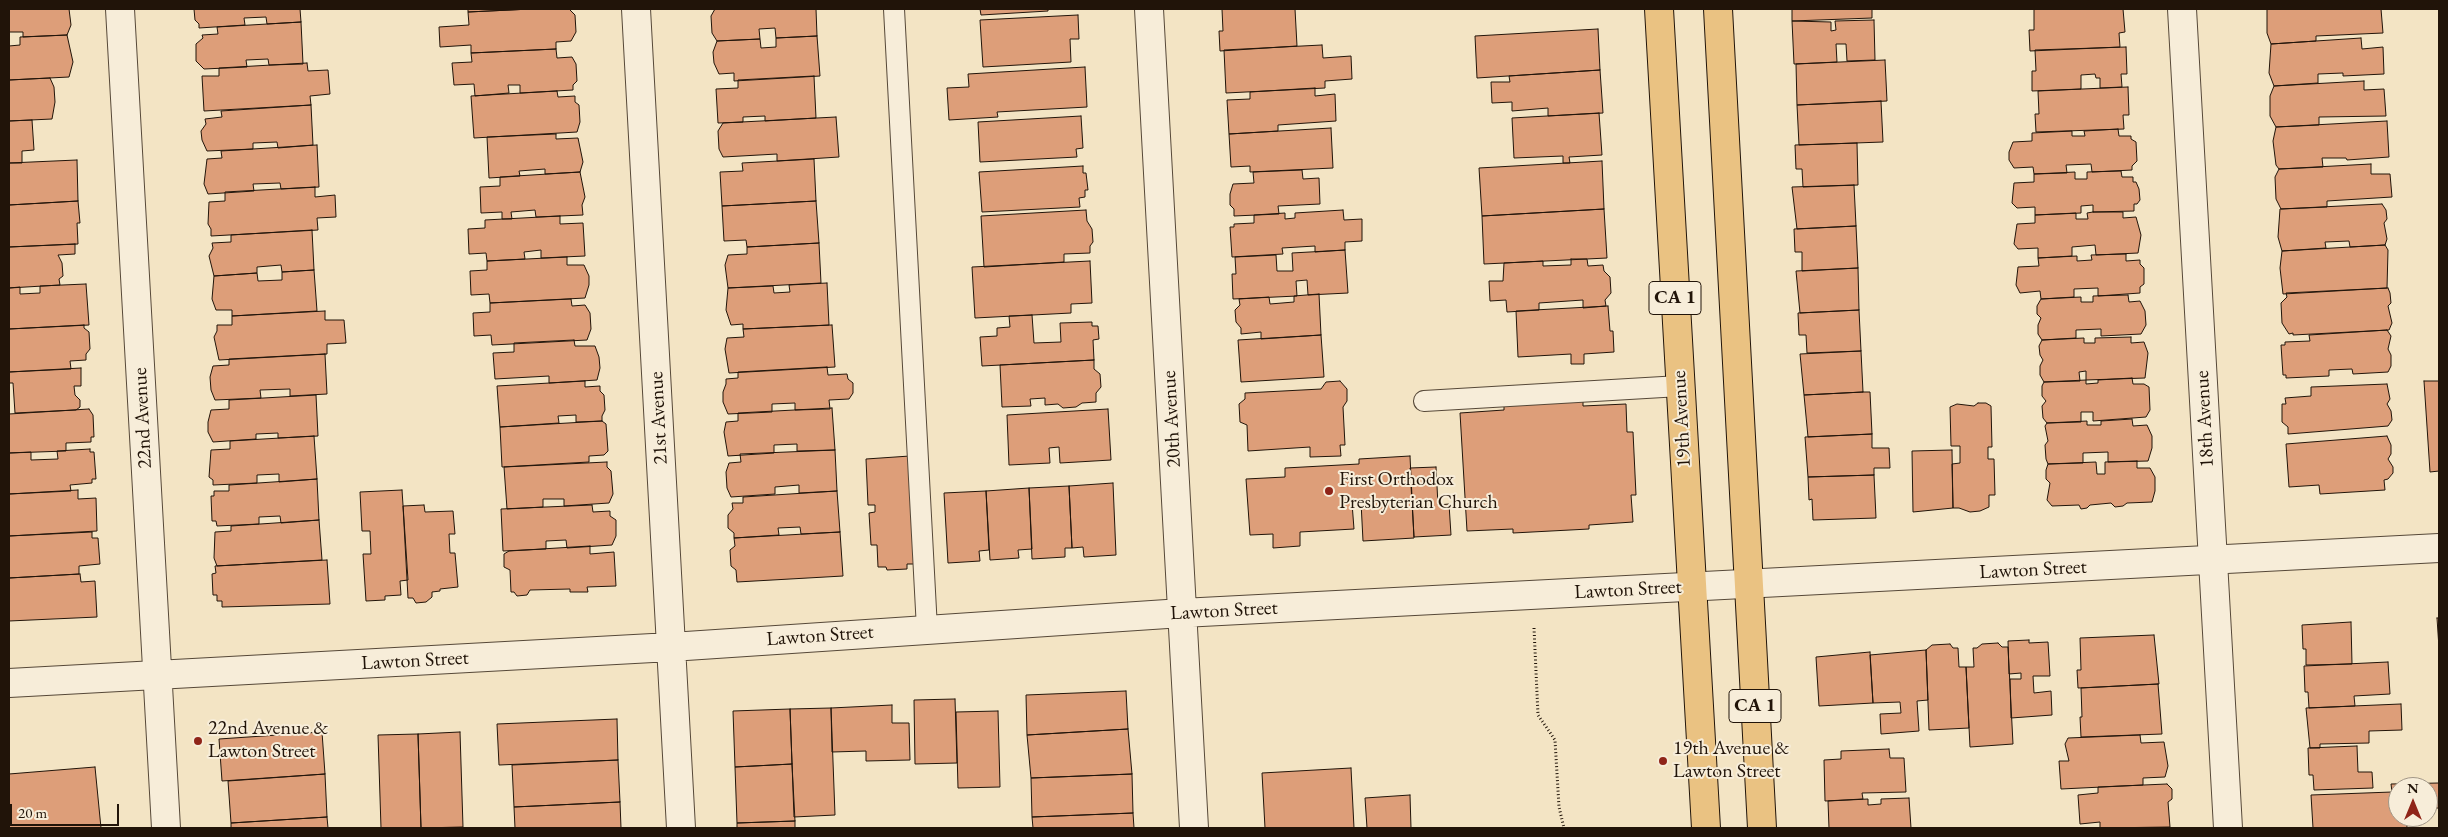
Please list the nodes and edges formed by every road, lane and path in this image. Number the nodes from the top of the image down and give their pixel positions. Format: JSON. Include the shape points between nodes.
{"nodes":[{"id":1,"x":120,"y":9,"type":"edge"},
{"id":2,"x":636,"y":9,"type":"edge"},
{"id":3,"x":894,"y":9,"type":"edge"},
{"id":4,"x":1149,"y":9,"type":"edge"},
{"id":5,"x":1659,"y":9,"type":"edge"},
{"id":6,"x":1718,"y":9,"type":"edge"},
{"id":7,"x":2182,"y":9,"type":"edge"},
{"id":8,"x":1680,"y":386,"type":"junction"},
{"id":9,"x":1424,"y":401,"type":"dead end"},
{"id":10,"x":2439,"y":548,"type":"edge"},
{"id":11,"x":2212,"y":561,"type":"junction"},
{"id":12,"x":1747,"y":584,"type":"junction"},
{"id":13,"x":1692,"y":587,"type":"junction"},
{"id":14,"x":1532,"y":595,"type":"junction"},
{"id":15,"x":1182,"y":613,"type":"junction"},
{"id":16,"x":928,"y":629,"type":"junction"},
{"id":17,"x":671,"y":647,"type":"junction"},
{"id":18,"x":158,"y":675,"type":"junction"},
{"id":19,"x":9,"y":683,"type":"edge"},
{"id":20,"x":166,"y":828,"type":"edge"},
{"id":21,"x":681,"y":828,"type":"edge"},
{"id":22,"x":1194,"y":828,"type":"edge"},
{"id":23,"x":1564,"y":828,"type":"edge"},
{"id":24,"x":1706,"y":828,"type":"edge"},
{"id":25,"x":1762,"y":828,"type":"edge"},
{"id":26,"x":2228,"y":828,"type":"edge"}],
"edges":[{"from":1,"to":18,"type":"street","name":"22nd Avenue"},
{"from":2,"to":17,"type":"street","name":"21st Avenue"},
{"from":3,"to":16,"type":"lane"},
{"from":4,"to":15,"type":"street","name":"20th Avenue"},
{"from":5,"to":8,"type":"highway","name":"19th Avenue","number":"CA 1"},
{"from":6,"to":12,"type":"highway","number":"CA 1","via":[[1747,532]]},
{"from":7,"to":11,"type":"street","name":"18th Avenue"},
{"from":8,"to":9,"type":"lane"},
{"from":8,"to":13,"type":"highway","name":"19th Avenue","number":"CA 1"},
{"from":10,"to":11,"type":"street","name":"Lawton Street"},
{"from":11,"to":12,"type":"street","name":"Lawton Street"},
{"from":11,"to":26,"type":"street","name":"18th Avenue"},
{"from":12,"to":13,"type":"street","name":"Lawton Street"},
{"from":12,"to":25,"type":"highway","number":"CA 1"},
{"from":13,"to":14,"type":"street","name":"Lawton Street"},
{"from":13,"to":24,"type":"highway","name":"19th Avenue","number":"CA 1"},
{"from":14,"to":15,"type":"street","name":"Lawton Street"},
{"from":14,"to":23,"type":"path","via":[[1538,715],[1555,740],[1559,807]]},
{"from":15,"to":16,"type":"street","name":"Lawton Street"},
{"from":15,"to":22,"type":"street","name":"20th Avenue"},
{"from":16,"to":17,"type":"street","name":"Lawton Street"},
{"from":17,"to":18,"type":"street","name":"Lawton Street"},
{"from":17,"to":21,"type":"street","name":"21st Avenue"},
{"from":18,"to":19,"type":"street","name":"Lawton Street"},
{"from":18,"to":20,"type":"street","name":"22nd Avenue"}]}
